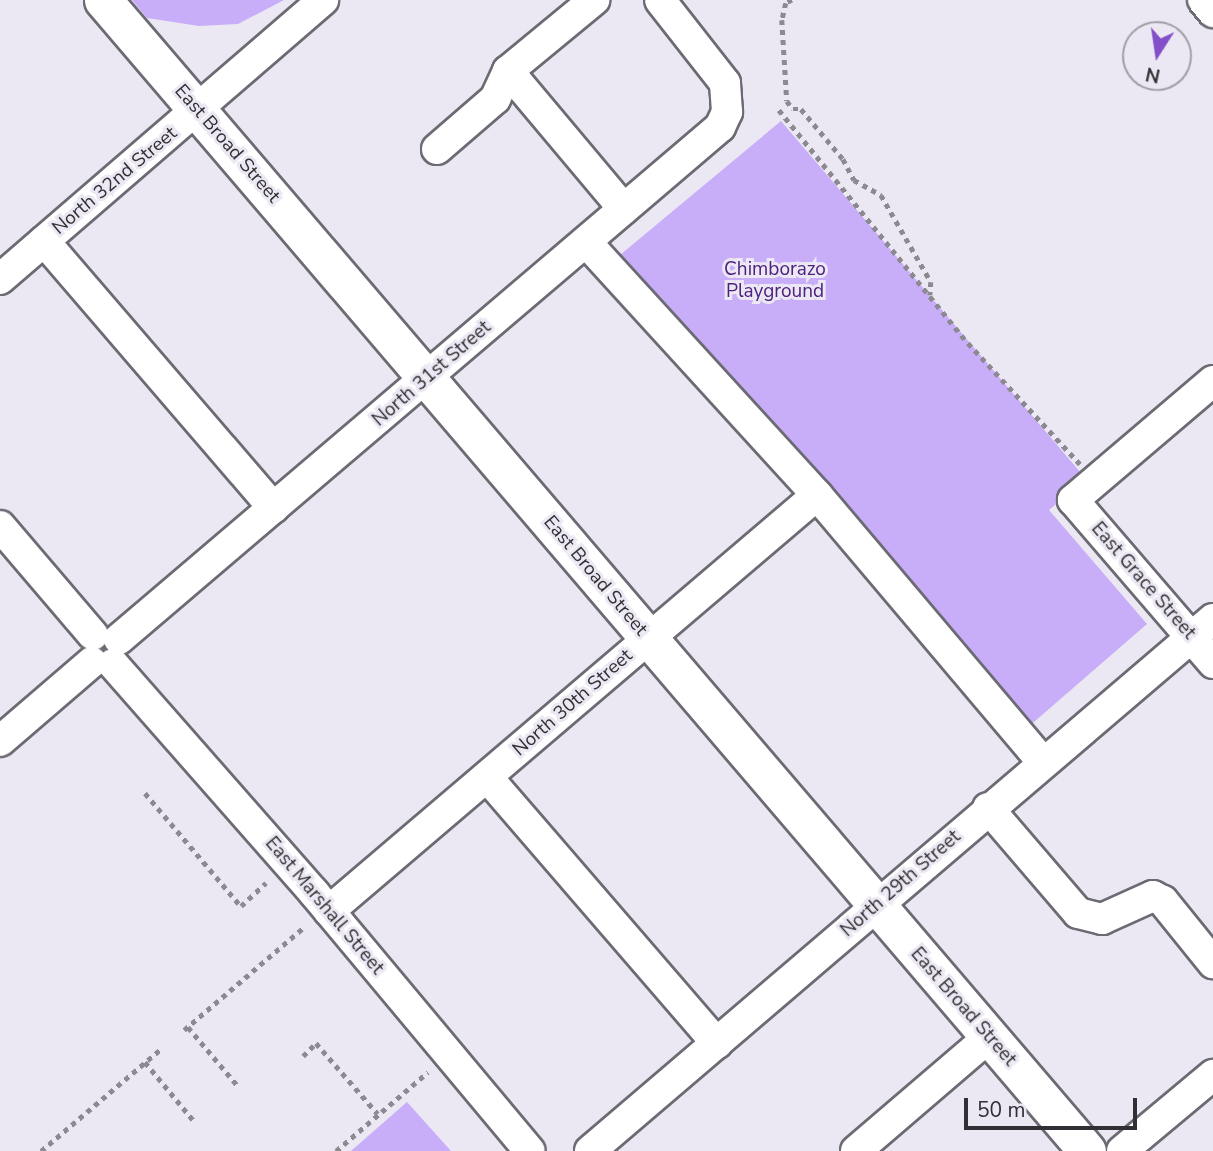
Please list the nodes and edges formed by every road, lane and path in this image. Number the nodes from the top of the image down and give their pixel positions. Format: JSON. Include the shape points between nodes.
{"nodes":[{"id":1,"x":103,"y":0,"type":"edge"},
{"id":2,"x":323,"y":0,"type":"edge"},
{"id":3,"x":594,"y":0,"type":"edge"},
{"id":4,"x":660,"y":0,"type":"edge"},
{"id":5,"x":792,"y":0,"type":"edge"},
{"id":6,"x":1203,"y":0,"type":"edge"},
{"id":7,"x":1213,"y":12,"type":"edge"},
{"id":8,"x":508,"y":71,"type":"junction"},
{"id":9,"x":779,"y":110,"type":"dead end"},
{"id":10,"x":197,"y":111,"type":"junction"},
{"id":11,"x":437,"y":149,"type":"dead end"},
{"id":12,"x":624,"y":209,"type":"junction"},
{"id":13,"x":44,"y":241,"type":"junction"},
{"id":14,"x":586,"y":242,"type":"junction"},
{"id":15,"x":0,"y":279,"type":"edge"},
{"id":16,"x":930,"y":296,"type":"junction"},
{"id":17,"x":428,"y":377,"type":"junction"},
{"id":18,"x":1213,"y":381,"type":"edge"},
{"id":19,"x":1089,"y":474,"type":"dead end"},
{"id":20,"x":817,"y":495,"type":"junction"},
{"id":21,"x":274,"y":508,"type":"junction"},
{"id":22,"x":0,"y":526,"type":"edge"},
{"id":23,"x":1202,"y":628,"type":"edge"},
{"id":24,"x":648,"y":639,"type":"junction"},
{"id":25,"x":104,"y":650,"type":"junction"},
{"id":26,"x":1213,"y":663,"type":"edge"},
{"id":27,"x":0,"y":741,"type":"edge"},
{"id":28,"x":1042,"y":761,"type":"junction"},
{"id":29,"x":487,"y":776,"type":"junction"},
{"id":30,"x":145,"y":793,"type":"dead end"},
{"id":31,"x":988,"y":808,"type":"junction"},
{"id":32,"x":266,"y":883,"type":"dead end"},
{"id":33,"x":876,"y":905,"type":"junction"},
{"id":34,"x":329,"y":911,"type":"junction"},
{"id":35,"x":304,"y":927,"type":"dead end"},
{"id":36,"x":1213,"y":963,"type":"edge"},
{"id":37,"x":989,"y":1037,"type":"junction"},
{"id":38,"x":717,"y":1043,"type":"junction"},
{"id":39,"x":162,"y":1049,"type":"dead end"},
{"id":40,"x":303,"y":1056,"type":"dead end"},
{"id":41,"x":145,"y":1062,"type":"junction"},
{"id":42,"x":428,"y":1072,"type":"dead end"},
{"id":43,"x":1213,"y":1074,"type":"edge"},
{"id":44,"x":237,"y":1085,"type":"dead end"},
{"id":45,"x":378,"y":1114,"type":"junction"},
{"id":46,"x":194,"y":1121,"type":"dead end"},
{"id":47,"x":41,"y":1151,"type":"edge"},
{"id":48,"x":336,"y":1151,"type":"edge"},
{"id":49,"x":530,"y":1151,"type":"edge"},
{"id":50,"x":590,"y":1151,"type":"edge"},
{"id":51,"x":856,"y":1151,"type":"edge"},
{"id":52,"x":1087,"y":1151,"type":"edge"},
{"id":53,"x":1122,"y":1151,"type":"edge"}],
"edges":[{"from":1,"to":10,"type":"main road","name":"East Broad Street"},
{"from":2,"to":10,"type":"street","name":"North 32nd Street"},
{"from":3,"to":8,"type":"street"},
{"from":4,"to":12,"type":"street","name":"North 31st Street","via":[[719,71],[727,98],[720,127]]},
{"from":5,"to":16,"type":"path","via":[[786,3],[782,20],[786,101],[793,109],[801,109],[843,159],[854,180],[881,195],[931,282]]},
{"from":6,"to":7,"type":"street"},
{"from":8,"to":11,"type":"street","via":[[495,99]]},
{"from":8,"to":12,"type":"street"},
{"from":9,"to":16,"type":"path"},
{"from":10,"to":13,"type":"street","name":"North 32nd Street"},
{"from":10,"to":17,"type":"main road","name":"East Broad Street"},
{"from":12,"to":14,"type":"street","name":"North 31st Street"},
{"from":13,"to":15,"type":"street","name":"North 32nd Street"},
{"from":13,"to":21,"type":"street"},
{"from":14,"to":17,"type":"street","name":"North 31st Street"},
{"from":14,"to":20,"type":"street"},
{"from":16,"to":19,"type":"path"},
{"from":17,"to":21,"type":"street","name":"North 31st Street"},
{"from":17,"to":24,"type":"main road","name":"East Broad Street"},
{"from":18,"to":23,"type":"street","name":"East Grace Street","via":[[1073,500]]},
{"from":20,"to":24,"type":"street","name":"North 30th Street"},
{"from":20,"to":28,"type":"street"},
{"from":21,"to":25,"type":"street","name":"North 31st Street"},
{"from":22,"to":25,"type":"street","name":"East Marshall Street"},
{"from":23,"to":26,"type":"street","name":"East Grace Street"},
{"from":23,"to":28,"type":"street","name":"North 29th Street"},
{"from":24,"to":29,"type":"street","name":"North 30th Street"},
{"from":24,"to":33,"type":"main road","name":"East Broad Street"},
{"from":25,"to":27,"type":"street","name":"North 31st Street"},
{"from":25,"to":34,"type":"street","name":"East Marshall Street"},
{"from":28,"to":31,"type":"street","name":"North 29th Street"},
{"from":29,"to":34,"type":"street","name":"North 30th Street"},
{"from":29,"to":38,"type":"street"},
{"from":30,"to":32,"type":"path","via":[[241,906]]},
{"from":31,"to":33,"type":"street","name":"North 29th Street"},
{"from":31,"to":36,"type":"street","via":[[1078,913],[1102,919],[1153,896],[1163,901]]},
{"from":33,"to":37,"type":"main road","name":"East Broad Street"},
{"from":33,"to":38,"type":"street","name":"North 29th Street"},
{"from":34,"to":49,"type":"street","name":"East Marshall Street"},
{"from":35,"to":44,"type":"path","via":[[186,1028]]},
{"from":37,"to":51,"type":"street"},
{"from":37,"to":52,"type":"main road","name":"East Broad Street"},
{"from":38,"to":50,"type":"street","name":"North 29th Street"},
{"from":39,"to":41,"type":"path"},
{"from":40,"to":45,"type":"path","via":[[316,1043]]},
{"from":41,"to":46,"type":"path"},
{"from":41,"to":47,"type":"path"},
{"from":42,"to":45,"type":"path"},
{"from":43,"to":53,"type":"street"},
{"from":45,"to":48,"type":"path"}]}
